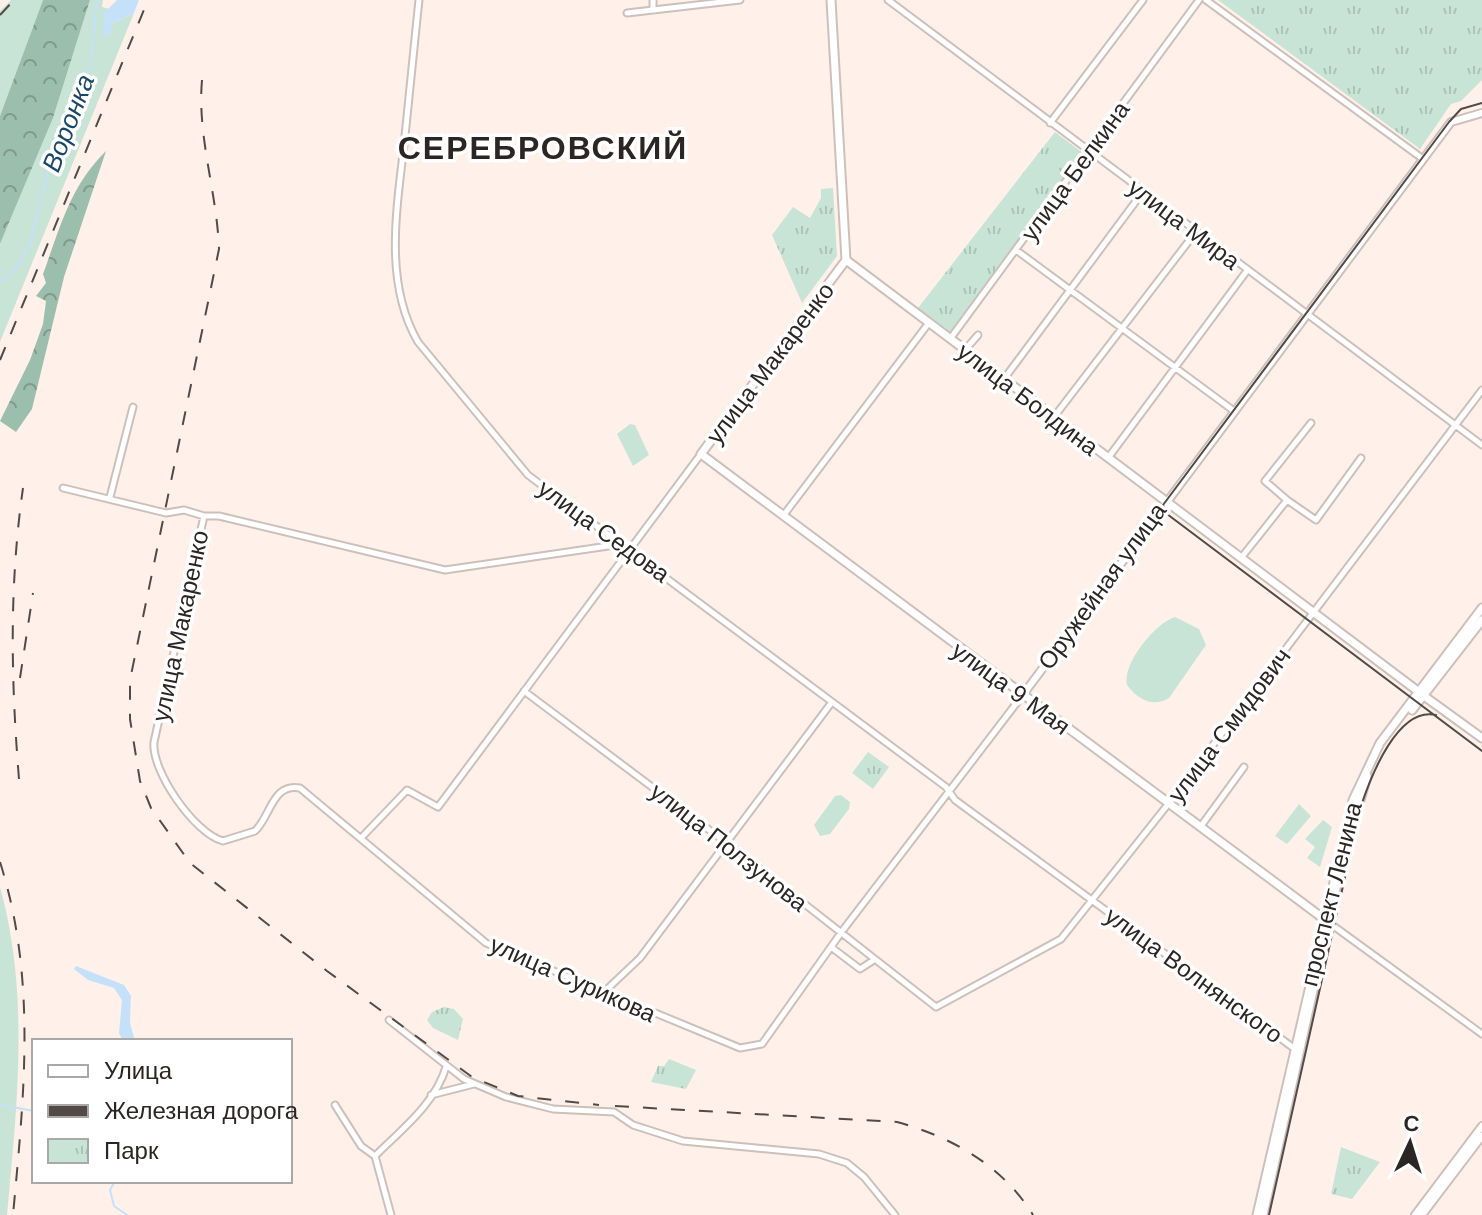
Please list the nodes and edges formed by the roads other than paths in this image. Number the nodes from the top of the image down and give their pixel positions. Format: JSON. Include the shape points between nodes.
{"nodes":[{"id":1,"x":419,"y":0,"type":"edge"},
{"id":2,"x":653,"y":0,"type":"edge"},
{"id":3,"x":740,"y":0,"type":"edge"},
{"id":4,"x":831,"y":0,"type":"edge"},
{"id":5,"x":888,"y":0,"type":"edge"},
{"id":6,"x":1143,"y":0,"type":"edge"},
{"id":7,"x":1199,"y":0,"type":"edge"},
{"id":8,"x":1206,"y":0,"type":"edge"},
{"id":9,"x":653,"y":8,"type":"junction"},
{"id":10,"x":627,"y":13,"type":"dead end"},
{"id":11,"x":1482,"y":113,"type":"edge"},
{"id":12,"x":1050,"y":123,"type":"junction"},
{"id":13,"x":1087,"y":152,"type":"junction"},
{"id":14,"x":1423,"y":159,"type":"junction"},
{"id":15,"x":1142,"y":193,"type":"junction"},
{"id":16,"x":1195,"y":233,"type":"junction"},
{"id":17,"x":1016,"y":250,"type":"junction"},
{"id":18,"x":846,"y":260,"type":"junction"},
{"id":19,"x":1246,"y":272,"type":"junction"},
{"id":20,"x":1069,"y":288,"type":"junction"},
{"id":21,"x":1305,"y":314,"type":"junction"},
{"id":22,"x":928,"y":324,"type":"junction"},
{"id":23,"x":1123,"y":329,"type":"junction"},
{"id":24,"x":978,"y":335,"type":"dead end"},
{"id":25,"x":949,"y":340,"type":"junction"},
{"id":26,"x":964,"y":351,"type":"junction"},
{"id":27,"x":1176,"y":367,"type":"junction"},
{"id":28,"x":1004,"y":379,"type":"junction"},
{"id":29,"x":1482,"y":390,"type":"edge"},
{"id":30,"x":133,"y":407,"type":"dead end"},
{"id":31,"x":1233,"y":411,"type":"junction"},
{"id":32,"x":1054,"y":417,"type":"junction"},
{"id":33,"x":1311,"y":423,"type":"dead end"},
{"id":34,"x":1456,"y":426,"type":"junction"},
{"id":35,"x":1482,"y":445,"type":"edge"},
{"id":36,"x":701,"y":454,"type":"junction"},
{"id":37,"x":1108,"y":458,"type":"junction"},
{"id":38,"x":1361,"y":458,"type":"dead end"},
{"id":39,"x":63,"y":488,"type":"dead end"},
{"id":40,"x":110,"y":497,"type":"junction"},
{"id":41,"x":1287,"y":500,"type":"junction"},
{"id":42,"x":1165,"y":501,"type":"junction"},
{"id":43,"x":204,"y":516,"type":"junction"},
{"id":44,"x":783,"y":516,"type":"junction"},
{"id":45,"x":622,"y":544,"type":"junction"},
{"id":46,"x":629,"y":549,"type":"junction"},
{"id":47,"x":1240,"y":559,"type":"junction"},
{"id":48,"x":1482,"y":608,"type":"edge"},
{"id":49,"x":1313,"y":613,"type":"junction"},
{"id":50,"x":1482,"y":620,"type":"edge"},
{"id":51,"x":524,"y":691,"type":"junction"},
{"id":52,"x":1422,"y":694,"type":"junction"},
{"id":53,"x":1022,"y":696,"type":"junction"},
{"id":54,"x":832,"y":702,"type":"junction"},
{"id":55,"x":1482,"y":738,"type":"edge"},
{"id":56,"x":1244,"y":767,"type":"dead end"},
{"id":57,"x":300,"y":788,"type":"joint"},
{"id":58,"x":949,"y":791,"type":"junction"},
{"id":59,"x":1169,"y":803,"type":"junction"},
{"id":60,"x":1201,"y":826,"type":"junction"},
{"id":61,"x":362,"y":837,"type":"junction"},
{"id":62,"x":728,"y":844,"type":"junction"},
{"id":63,"x":1093,"y":902,"type":"junction"},
{"id":64,"x":1326,"y":920,"type":"junction"},
{"id":65,"x":841,"y":933,"type":"junction"},
{"id":66,"x":831,"y":947,"type":"junction"},
{"id":67,"x":874,"y":960,"type":"junction"},
{"id":68,"x":602,"y":994,"type":"junction"},
{"id":69,"x":931,"y":1007,"type":"joint"},
{"id":70,"x":389,"y":1020,"type":"dead end"},
{"id":71,"x":1482,"y":1034,"type":"edge"},
{"id":72,"x":751,"y":1049,"type":"joint"},
{"id":73,"x":1295,"y":1049,"type":"junction"},
{"id":74,"x":446,"y":1067,"type":"junction"},
{"id":75,"x":474,"y":1084,"type":"junction"},
{"id":76,"x":430,"y":1096,"type":"junction"},
{"id":77,"x":335,"y":1105,"type":"dead end"},
{"id":78,"x":1482,"y":1126,"type":"edge"},
{"id":79,"x":1482,"y":1136,"type":"edge"},
{"id":80,"x":375,"y":1156,"type":"junction"},
{"id":81,"x":391,"y":1215,"type":"edge"},
{"id":82,"x":895,"y":1215,"type":"edge"},
{"id":83,"x":1260,"y":1215,"type":"edge"},
{"id":84,"x":1415,"y":1215,"type":"edge"},
{"id":85,"x":1422,"y":1215,"type":"edge"}],
"edges":[{"from":1,"to":45,"type":"street","name":"улица Седова","via":[[394,239],[407,323],[528,475]]},
{"from":2,"to":9,"type":"street"},
{"from":3,"to":9,"type":"street"},
{"from":4,"to":18,"type":"main road"},
{"from":5,"to":12,"type":"street","name":"улица Мира"},
{"from":6,"to":12,"type":"street"},
{"from":7,"to":13,"type":"street","name":"улица Белкина"},
{"from":8,"to":14,"type":"street"},
{"from":9,"to":10,"type":"street"},
{"from":11,"to":14,"type":"street","name":"Оружейная улица","via":[[1451,122]]},
{"from":12,"to":13,"type":"street","name":"улица Мира"},
{"from":13,"to":15,"type":"street","name":"улица Мира"},
{"from":13,"to":17,"type":"street","name":"улица Белкина"},
{"from":14,"to":21,"type":"street","name":"Оружейная улица"},
{"from":15,"to":16,"type":"street","name":"улица Мира"},
{"from":15,"to":20,"type":"street"},
{"from":16,"to":19,"type":"street","name":"улица Мира"},
{"from":16,"to":23,"type":"street"},
{"from":17,"to":20,"type":"street"},
{"from":17,"to":25,"type":"street","name":"улица Белкина"},
{"from":18,"to":22,"type":"main road","name":"улица Болдина"},
{"from":18,"to":36,"type":"main road","name":"улица Макаренко"},
{"from":19,"to":21,"type":"street","name":"улица Мира"},
{"from":19,"to":27,"type":"street"},
{"from":20,"to":23,"type":"street"},
{"from":20,"to":28,"type":"street"},
{"from":21,"to":31,"type":"street","name":"Оружейная улица"},
{"from":21,"to":34,"type":"street","name":"улица Мира"},
{"from":22,"to":25,"type":"main road","name":"улица Болдина"},
{"from":22,"to":44,"type":"street"},
{"from":23,"to":27,"type":"street"},
{"from":23,"to":32,"type":"street"},
{"from":24,"to":26,"type":"street"},
{"from":25,"to":26,"type":"main road","name":"улица Болдина"},
{"from":26,"to":28,"type":"main road","name":"улица Болдина"},
{"from":27,"to":31,"type":"street"},
{"from":27,"to":37,"type":"street"},
{"from":28,"to":32,"type":"main road","name":"улица Болдина"},
{"from":29,"to":34,"type":"street","name":"улица Смидович"},
{"from":30,"to":40,"type":"street"},
{"from":31,"to":42,"type":"street","name":"Оружейная улица"},
{"from":32,"to":37,"type":"main road","name":"улица Болдина"},
{"from":33,"to":41,"type":"street","via":[[1265,481]]},
{"from":34,"to":35,"type":"street","name":"улица Мира"},
{"from":34,"to":49,"type":"street","name":"улица Смидович"},
{"from":36,"to":44,"type":"main road","name":"улица 9 Мая"},
{"from":36,"to":46,"type":"street","name":"улица Макаренко"},
{"from":37,"to":42,"type":"main road","name":"улица Болдина"},
{"from":38,"to":41,"type":"street","via":[[1316,520]]},
{"from":39,"to":40,"type":"street"},
{"from":40,"to":43,"type":"street","via":[[166,513],[184,510]]},
{"from":41,"to":47,"type":"street"},
{"from":42,"to":47,"type":"main road","name":"улица Болдина"},
{"from":42,"to":53,"type":"street","name":"Оружейная улица"},
{"from":43,"to":45,"type":"street","name":"улица Макаренко","via":[[445,570]]},
{"from":43,"to":57,"type":"street","name":"улица Макаренко","via":[[154,742],[156,764],[196,822],[223,841],[255,831],[277,796]]},
{"from":44,"to":53,"type":"main road","name":"улица 9 Мая"},
{"from":45,"to":46,"type":"street","name":"улица Седова"},
{"from":46,"to":51,"type":"street","name":"улица Макаренко"},
{"from":46,"to":54,"type":"street","name":"улица Седова"},
{"from":47,"to":49,"type":"main road","name":"улица Болдина"},
{"from":48,"to":52,"type":"main road","name":"проспект Ленина"},
{"from":49,"to":52,"type":"main road","name":"улица Болдина"},
{"from":49,"to":59,"type":"street","name":"улица Смидович"},
{"from":50,"to":52,"type":"main road","name":"проспект Ленина"},
{"from":51,"to":61,"type":"street","name":"улица Макаренко","via":[[438,807],[407,790]]},
{"from":51,"to":62,"type":"street","name":"улица Ползунова"},
{"from":52,"to":55,"type":"main road","name":"улица Болдина"},
{"from":52,"to":64,"type":"main road","name":"проспект Ленина","via":[[1367,778]]},
{"from":52,"to":64,"type":"main road","name":"проспект Ленина","via":[[1372,756],[1353,800]]},
{"from":53,"to":58,"type":"street","name":"Оружейная улица"},
{"from":53,"to":59,"type":"main road","name":"улица 9 Мая"},
{"from":54,"to":58,"type":"street","name":"улица Седова"},
{"from":54,"to":62,"type":"street"},
{"from":56,"to":60,"type":"street"},
{"from":57,"to":61,"type":"street","name":"улица Сурикова"},
{"from":58,"to":63,"type":"street","name":"улица Седова"},
{"from":58,"to":65,"type":"street","name":"Оружейная улица"},
{"from":59,"to":60,"type":"main road","name":"улица 9 Мая"},
{"from":59,"to":63,"type":"street","name":"улица Смидович"},
{"from":60,"to":64,"type":"main road","name":"улица 9 Мая"},
{"from":61,"to":68,"type":"street","name":"улица Сурикова","via":[[486,943]]},
{"from":62,"to":65,"type":"street","name":"улица Ползунова"},
{"from":62,"to":68,"type":"street","via":[[640,958]]},
{"from":63,"to":69,"type":"street","name":"улица Смидович","via":[[1061,939]]},
{"from":63,"to":73,"type":"street","name":"улица Волнянского"},
{"from":64,"to":71,"type":"street"},
{"from":64,"to":73,"type":"main road","name":"проспект Ленина"},
{"from":64,"to":83,"type":"main road","name":"проспект Ленина"},
{"from":65,"to":66,"type":"street","name":"Оружейная улица"},
{"from":65,"to":67,"type":"street","name":"улица Ползунова"},
{"from":66,"to":67,"type":"street","via":[[860,969]]},
{"from":66,"to":72,"type":"street","name":"Оружейная улица","via":[[762,1044]]},
{"from":67,"to":69,"type":"street","name":"улица Ползунова"},
{"from":68,"to":72,"type":"street","name":"улица Сурикова"},
{"from":70,"to":74,"type":"street"},
{"from":73,"to":83,"type":"main road","name":"проспект Ленина"},
{"from":74,"to":75,"type":"street"},
{"from":74,"to":76,"type":"street"},
{"from":75,"to":76,"type":"street"},
{"from":75,"to":82,"type":"street","via":[[548,1108],[614,1112],[633,1125],[683,1141],[819,1154],[847,1163]]},
{"from":76,"to":80,"type":"street","via":[[407,1128]]},
{"from":77,"to":80,"type":"street","via":[[361,1146]]},
{"from":78,"to":84,"type":"street"},
{"from":79,"to":85,"type":"street"},
{"from":80,"to":81,"type":"street"}]}
